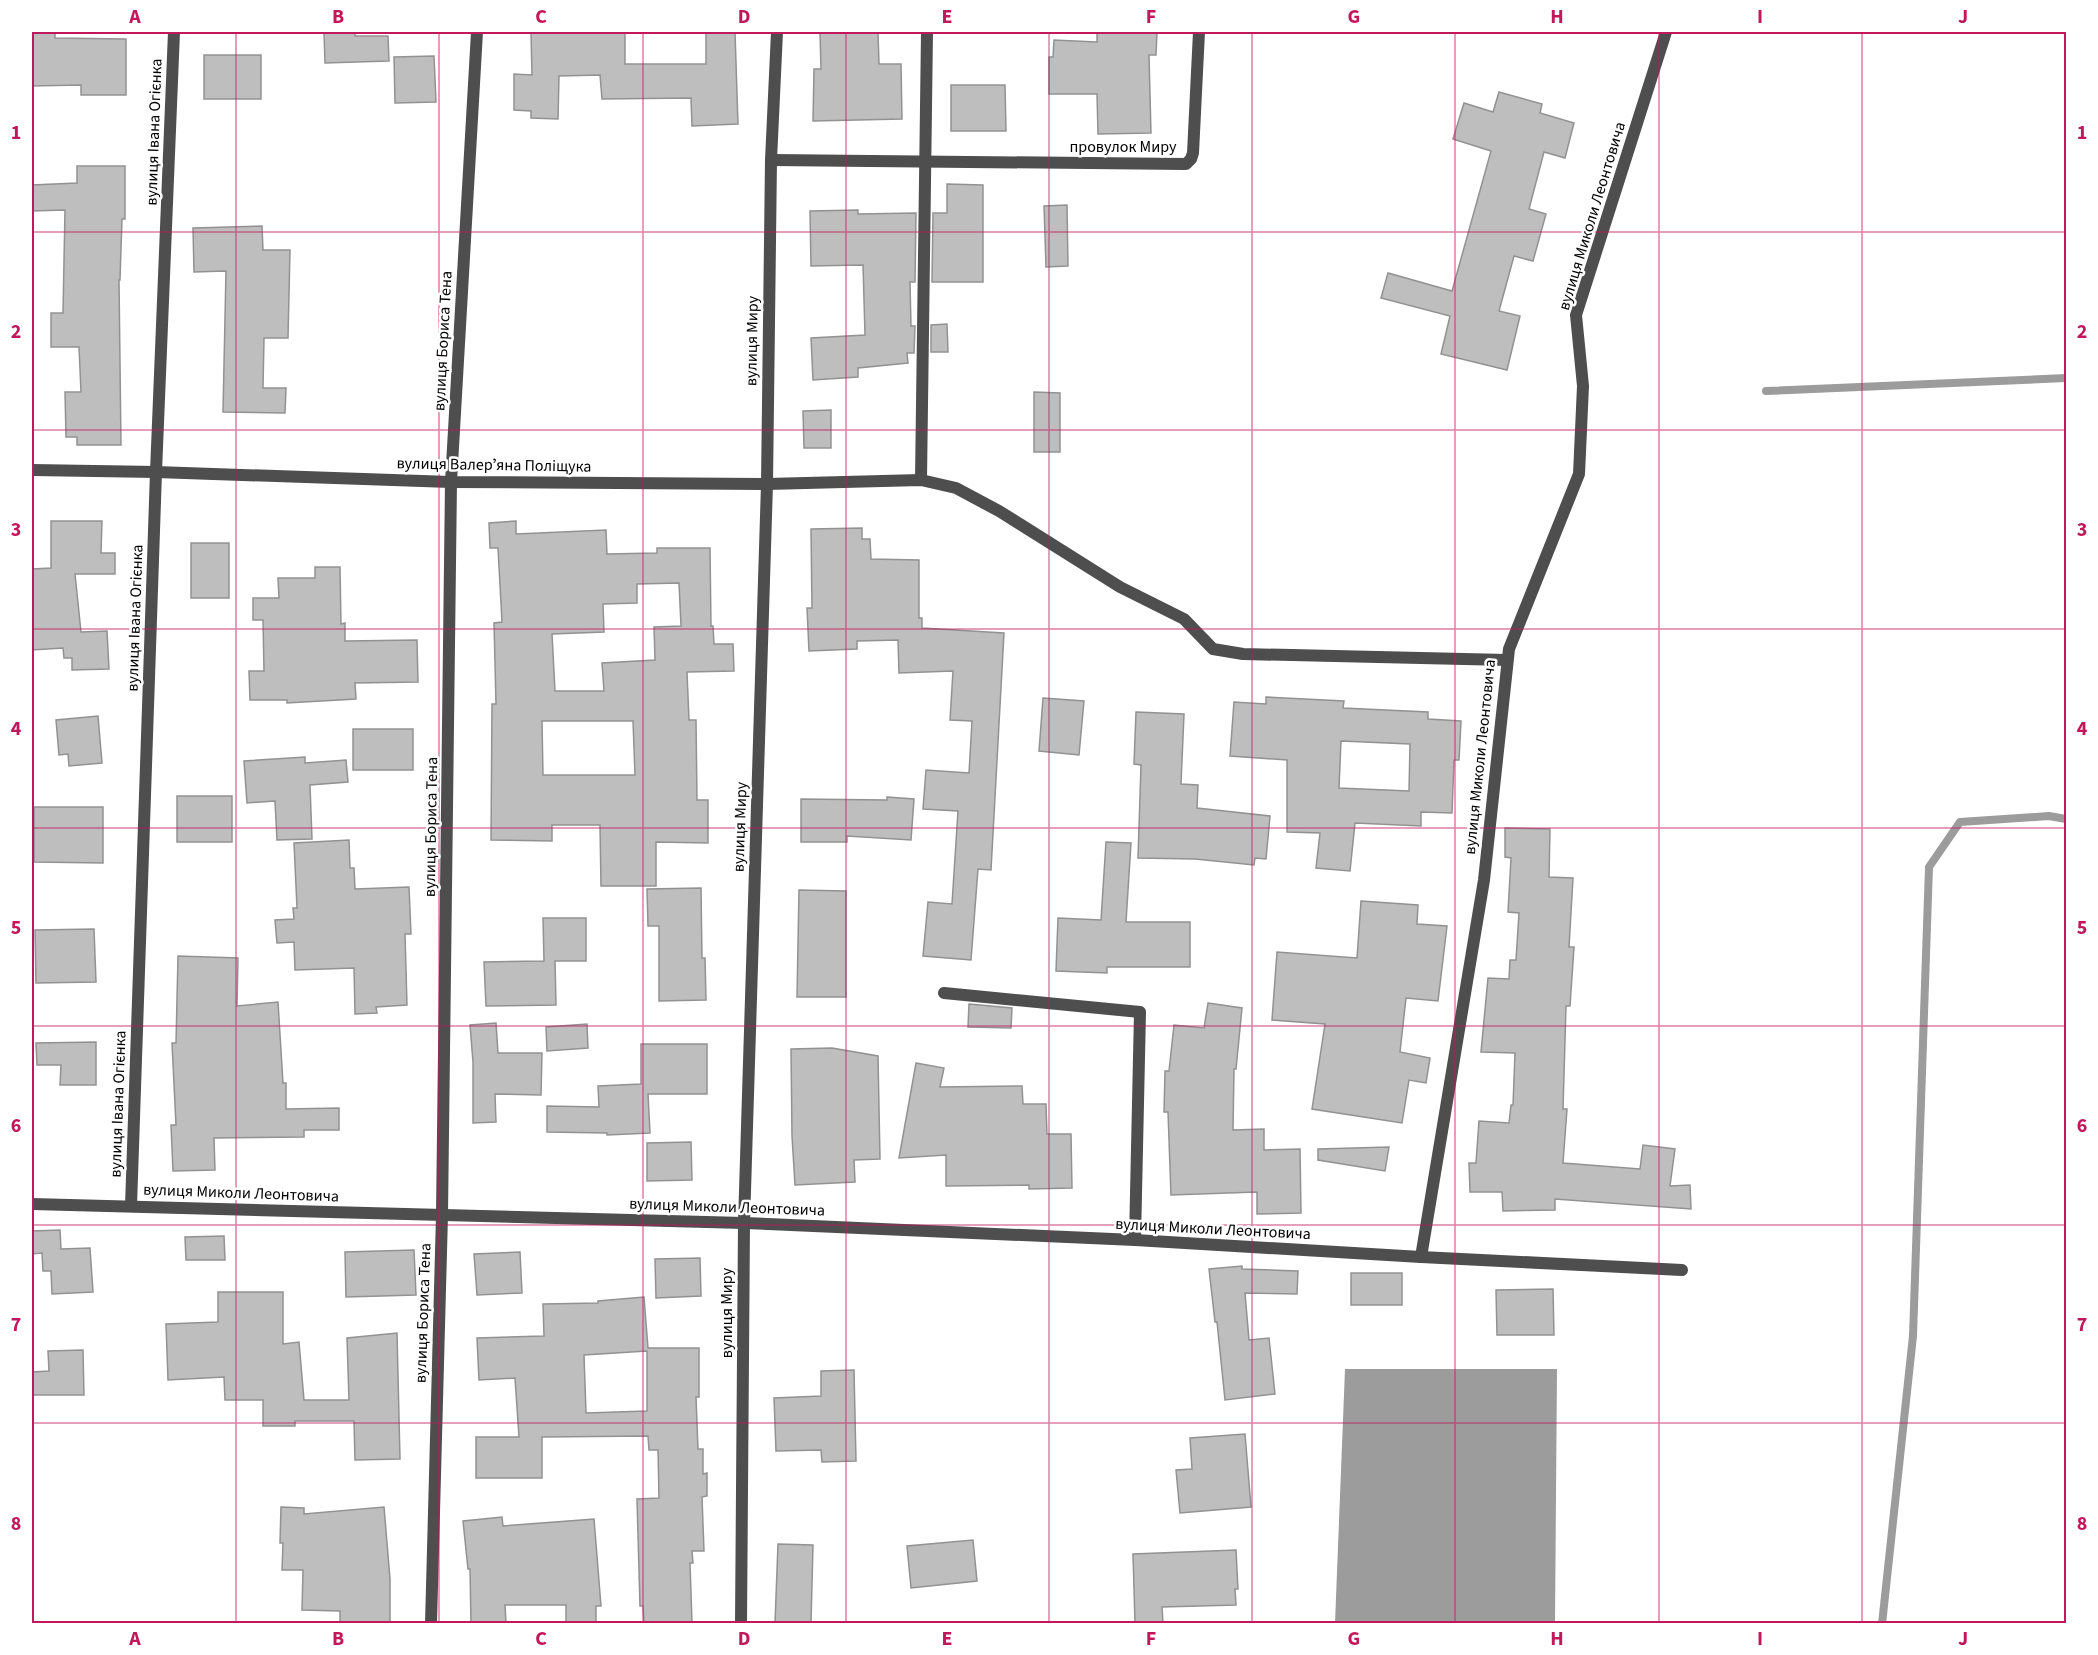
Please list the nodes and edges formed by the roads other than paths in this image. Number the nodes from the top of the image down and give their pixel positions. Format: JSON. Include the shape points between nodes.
{"nodes":[{"id":1,"x":174,"y":32,"type":"edge"},
{"id":2,"x":477,"y":32,"type":"edge"},
{"id":3,"x":777,"y":32,"type":"edge"},
{"id":4,"x":927,"y":32,"type":"edge"},
{"id":5,"x":1199,"y":32,"type":"edge"},
{"id":6,"x":1666,"y":32,"type":"edge"},
{"id":7,"x":771,"y":160,"type":"junction"},
{"id":8,"x":925,"y":162,"type":"junction"},
{"id":9,"x":32,"y":470,"type":"edge"},
{"id":10,"x":156,"y":472,"type":"junction"},
{"id":11,"x":921,"y":480,"type":"junction"},
{"id":12,"x":451,"y":482,"type":"junction"},
{"id":13,"x":767,"y":484,"type":"junction"},
{"id":14,"x":1507,"y":660,"type":"junction"},
{"id":15,"x":944,"y":993,"type":"dead end"},
{"id":16,"x":32,"y":1204,"type":"edge"},
{"id":17,"x":131,"y":1206,"type":"junction"},
{"id":18,"x":442,"y":1215,"type":"junction"},
{"id":19,"x":744,"y":1223,"type":"junction"},
{"id":20,"x":1135,"y":1240,"type":"junction"},
{"id":21,"x":1421,"y":1257,"type":"junction"},
{"id":22,"x":1682,"y":1270,"type":"dead end"},
{"id":23,"x":431,"y":1623,"type":"edge"},
{"id":24,"x":741,"y":1623,"type":"edge"}],
"edges":[{"from":1,"to":10,"type":"street","name":"вулиця Івана Огієнка"},
{"from":2,"to":12,"type":"street","name":"вулиця Бориса Тена"},
{"from":3,"to":7,"type":"street","name":"вулиця Миру"},
{"from":4,"to":8,"type":"street"},
{"from":5,"to":8,"type":"street","name":"провулок Миру","via":[[1193,153],[1186,164]]},
{"from":6,"to":14,"type":"street","name":"вулиця Миколи Леонтовича","via":[[1576,315],[1583,386],[1579,474]]},
{"from":7,"to":8,"type":"street","name":"провулок Миру"},
{"from":7,"to":13,"type":"street","name":"вулиця Миру"},
{"from":8,"to":11,"type":"street"},
{"from":9,"to":10,"type":"street","name":"вулиця Валерʼяна Поліщука"},
{"from":10,"to":12,"type":"street","name":"вулиця Валерʼяна Поліщука"},
{"from":10,"to":17,"type":"street","name":"вулиця Івана Огієнка"},
{"from":11,"to":13,"type":"street","name":"вулиця Валерʼяна Поліщука"},
{"from":11,"to":14,"type":"street","name":"вулиця Валерʼяна Поліщука","via":[[956,488],[1120,588],[1184,618],[1213,649],[1243,654]]},
{"from":12,"to":13,"type":"street","name":"вулиця Валерʼяна Поліщука"},
{"from":12,"to":18,"type":"street","name":"вулиця Бориса Тена"},
{"from":13,"to":19,"type":"street","name":"вулиця Миру"},
{"from":14,"to":21,"type":"street","name":"вулиця Миколи Леонтовича","via":[[1484,880]]},
{"from":15,"to":20,"type":"street","via":[[1140,1012]]},
{"from":16,"to":17,"type":"street","name":"вулиця Миколи Леонтовича"},
{"from":17,"to":18,"type":"street","name":"вулиця Миколи Леонтовича"},
{"from":18,"to":19,"type":"street","name":"вулиця Миколи Леонтовича"},
{"from":18,"to":23,"type":"street","name":"вулиця Бориса Тена"},
{"from":19,"to":20,"type":"street","name":"вулиця Миколи Леонтовича"},
{"from":19,"to":24,"type":"street","name":"вулиця Миру"},
{"from":20,"to":21,"type":"street","name":"вулиця Миколи Леонтовича"},
{"from":21,"to":22,"type":"street","name":"вулиця Миколи Леонтовича"}]}
